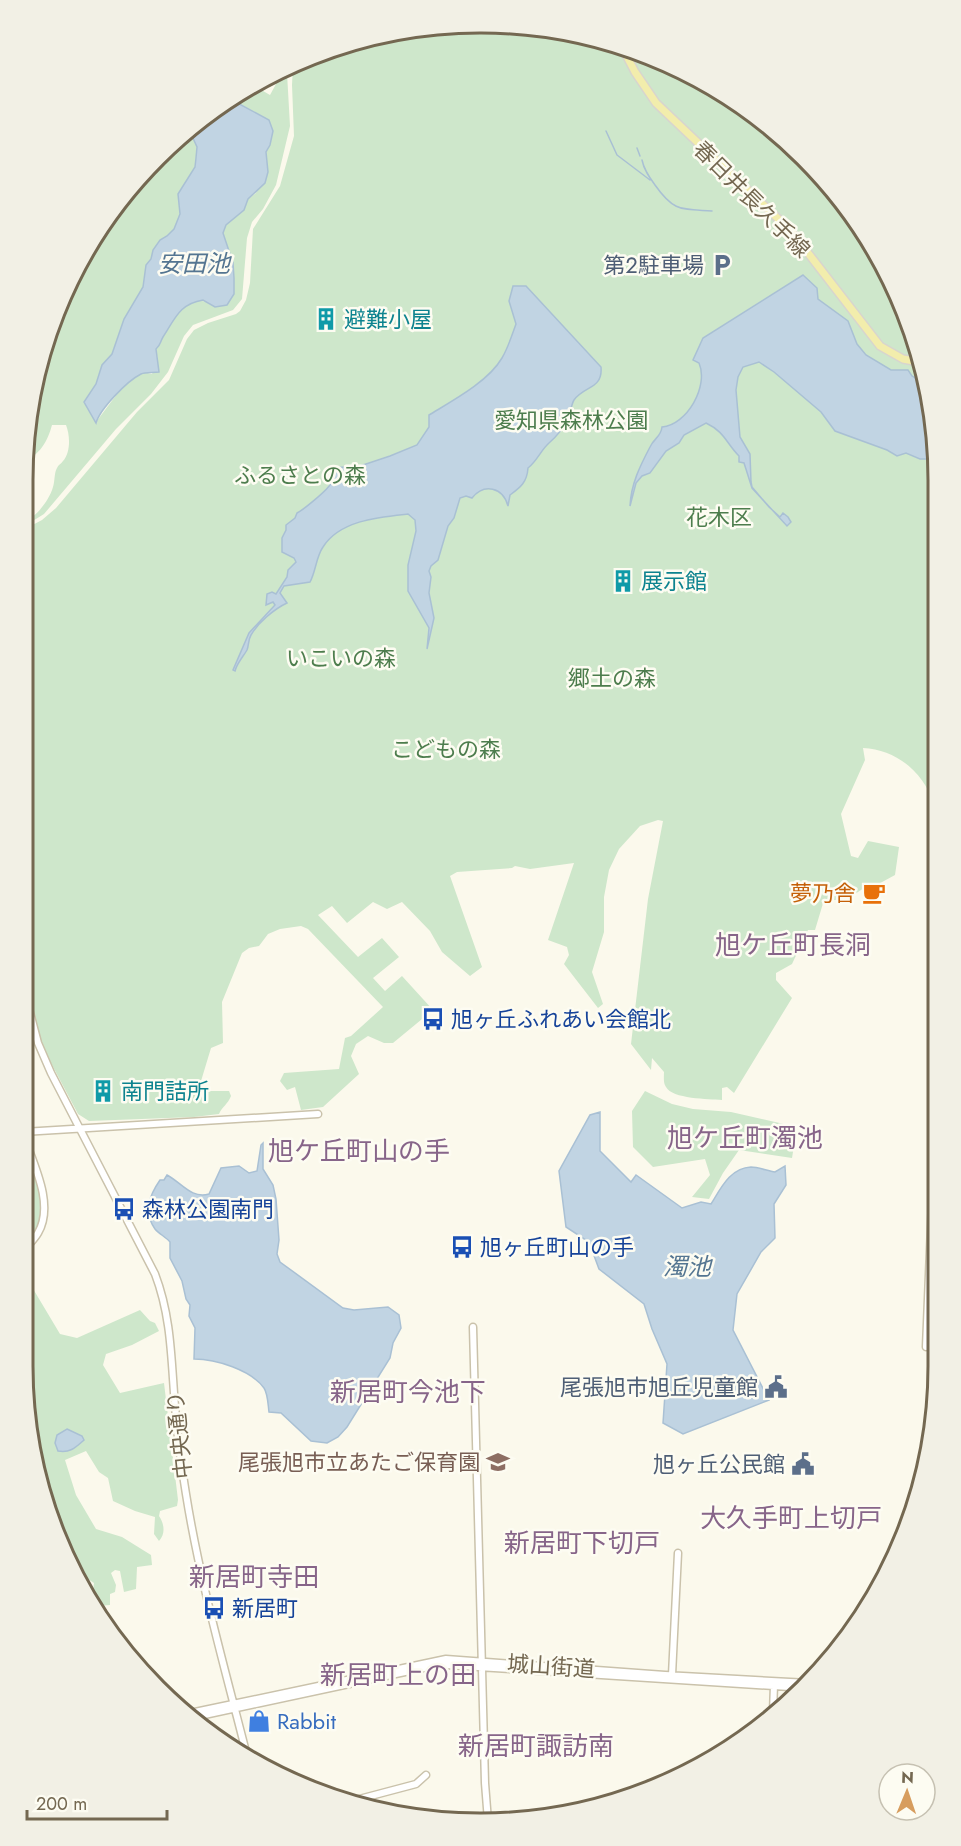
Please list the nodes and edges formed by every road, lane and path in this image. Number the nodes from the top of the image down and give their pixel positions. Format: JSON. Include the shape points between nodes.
{"nodes":[{"id":1,"x":628,"y":58,"type":"edge"},
{"id":2,"x":912,"y":361,"type":"edge"},
{"id":3,"x":33,"y":1024,"type":"edge"},
{"id":4,"x":318,"y":1114,"type":"dead end"},
{"id":5,"x":78,"y":1128,"type":"junction"},
{"id":6,"x":33,"y":1132,"type":"edge"},
{"id":7,"x":33,"y":1165,"type":"edge"},
{"id":8,"x":33,"y":1239,"type":"edge"},
{"id":9,"x":928,"y":1299,"type":"edge"},
{"id":10,"x":473,"y":1327,"type":"dead end"},
{"id":11,"x":926,"y":1347,"type":"dead end"},
{"id":12,"x":678,"y":1553,"type":"dead end"},
{"id":13,"x":483,"y":1663,"type":"junction"},
{"id":14,"x":672,"y":1675,"type":"junction"},
{"id":15,"x":796,"y":1683,"type":"edge"},
{"id":16,"x":774,"y":1684,"type":"junction"},
{"id":17,"x":792,"y":1686,"type":"edge"},
{"id":18,"x":773,"y":1704,"type":"edge"},
{"id":19,"x":233,"y":1706,"type":"junction"},
{"id":20,"x":197,"y":1712,"type":"edge"},
{"id":21,"x":201,"y":1715,"type":"edge"},
{"id":22,"x":244,"y":1745,"type":"edge"},
{"id":23,"x":426,"y":1775,"type":"dead end"},
{"id":24,"x":364,"y":1798,"type":"edge"},
{"id":25,"x":487,"y":1813,"type":"edge"}],
"edges":[{"from":1,"to":2,"type":"main road","name":"春日井長久手線","via":[[656,103],[791,231],[880,346]]},
{"from":3,"to":5,"type":"street","name":"中央通り"},
{"from":4,"to":5,"type":"street"},
{"from":5,"to":6,"type":"street"},
{"from":5,"to":19,"type":"street","name":"中央通り","via":[[163,1294],[190,1521]]},
{"from":7,"to":8,"type":"street","via":[[45,1204],[43,1221]]},
{"from":9,"to":11,"type":"street"},
{"from":10,"to":13,"type":"street"},
{"from":12,"to":14,"type":"street"},
{"from":13,"to":14,"type":"street","name":"城山街道"},
{"from":13,"to":16,"type":"street","name":"城山街道"},
{"from":13,"to":19,"type":"street","name":"城山街道","via":[[432,1661]]},
{"from":13,"to":25,"type":"street"},
{"from":14,"to":16,"type":"street","name":"城山街道"},
{"from":15,"to":16,"type":"street","name":"城山街道"},
{"from":16,"to":17,"type":"street","name":"城山街道"},
{"from":16,"to":18,"type":"street"},
{"from":19,"to":20,"type":"street","name":"城山街道"},
{"from":19,"to":21,"type":"street","name":"城山街道"},
{"from":19,"to":22,"type":"street","name":"中央通り"},
{"from":23,"to":24,"type":"street","via":[[416,1784]]}]}
